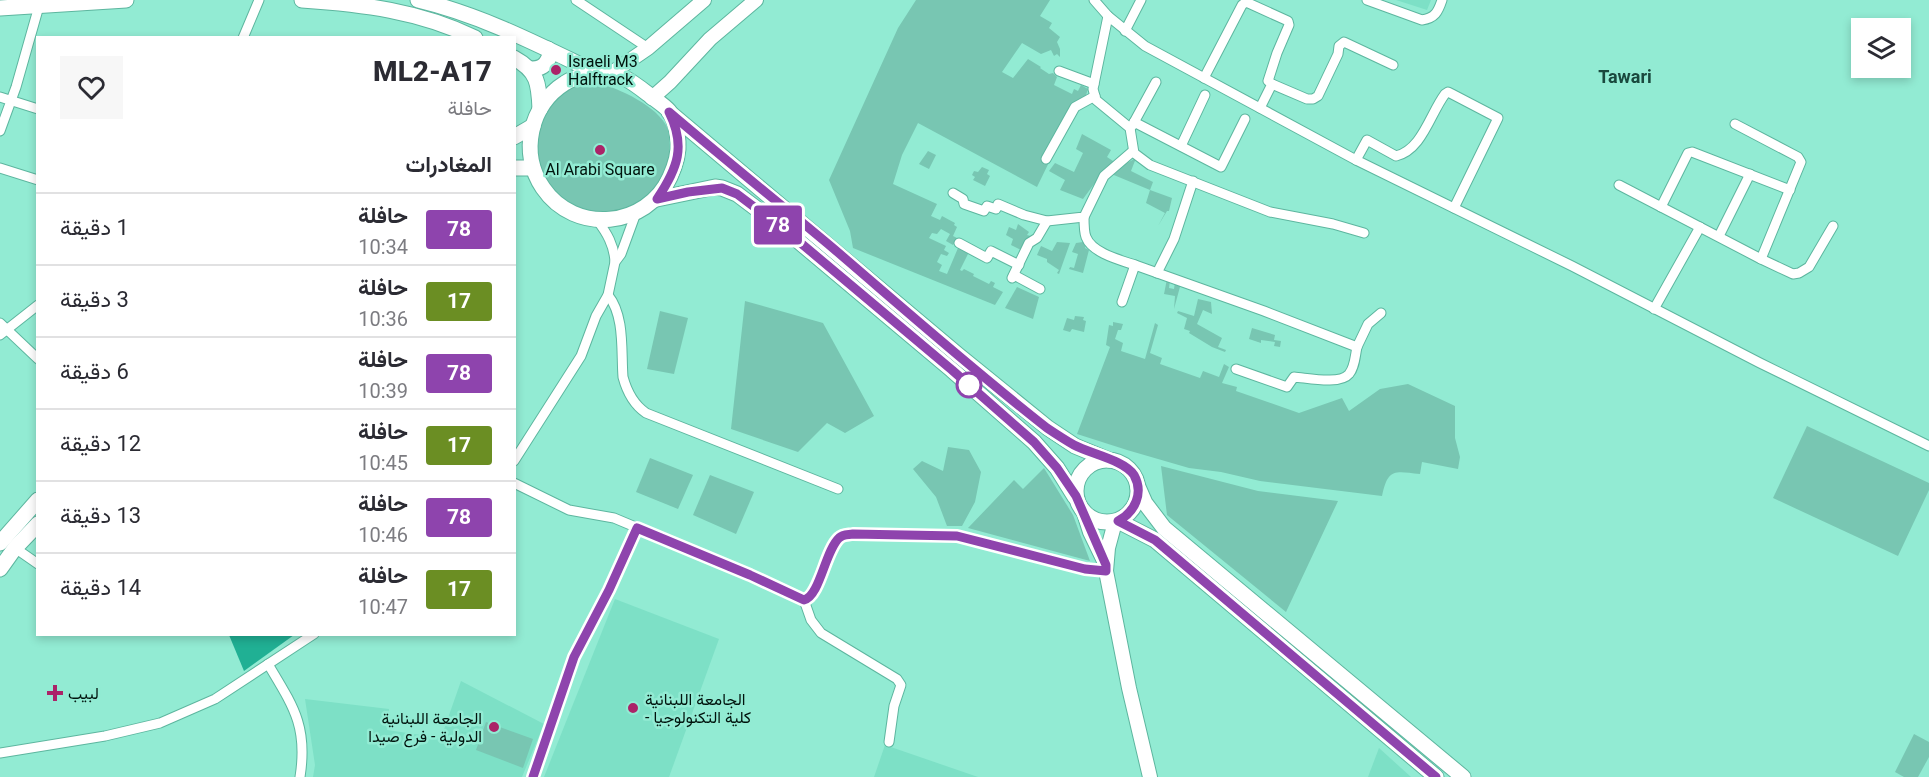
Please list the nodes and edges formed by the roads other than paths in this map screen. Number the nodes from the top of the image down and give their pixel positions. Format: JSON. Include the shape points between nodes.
{"nodes":[{"id":1,"x":126,"y":0,"type":"edge"},
{"id":2,"x":258,"y":0,"type":"edge"},
{"id":3,"x":302,"y":0,"type":"edge"},
{"id":4,"x":418,"y":0,"type":"edge"},
{"id":5,"x":576,"y":0,"type":"edge"},
{"id":6,"x":704,"y":0,"type":"edge"},
{"id":7,"x":1094,"y":0,"type":"edge"},
{"id":8,"x":1141,"y":0,"type":"edge"},
{"id":9,"x":1367,"y":0,"type":"edge"},
{"id":10,"x":1442,"y":0,"type":"edge"},
{"id":11,"x":750,"y":2,"type":"edge"},
{"id":12,"x":39,"y":6,"type":"junction"},
{"id":13,"x":0,"y":8,"type":"edge"},
{"id":14,"x":1108,"y":16,"type":"junction"},
{"id":15,"x":1125,"y":31,"type":"junction"},
{"id":16,"x":244,"y":36,"type":"edge"},
{"id":17,"x":472,"y":36,"type":"edge"},
{"id":18,"x":648,"y":48,"type":"junction"},
{"id":19,"x":548,"y":49,"type":"junction"},
{"id":20,"x":516,"y":59,"type":"edge"},
{"id":21,"x":1392,"y":65,"type":"dead end"},
{"id":22,"x":530,"y":69,"type":"junction"},
{"id":23,"x":1059,"y":71,"type":"dead end"},
{"id":24,"x":595,"y":72,"type":"junction"},
{"id":25,"x":613,"y":72,"type":"junction"},
{"id":26,"x":1204,"y":78,"type":"junction"},
{"id":27,"x":1156,"y":82,"type":"dead end"},
{"id":28,"x":1094,"y":84,"type":"junction"},
{"id":29,"x":1272,"y":84,"type":"junction"},
{"id":30,"x":1205,"y":95,"type":"dead end"},
{"id":31,"x":1095,"y":96,"type":"junction"},
{"id":32,"x":0,"y":97,"type":"edge"},
{"id":33,"x":652,"y":98,"type":"junction"},
{"id":34,"x":12,"y":101,"type":"junction"},
{"id":35,"x":36,"y":108,"type":"edge"},
{"id":36,"x":1260,"y":108,"type":"junction"},
{"id":37,"x":540,"y":109,"type":"junction"},
{"id":38,"x":669,"y":112,"type":"junction"},
{"id":39,"x":1245,"y":119,"type":"dead end"},
{"id":40,"x":1735,"y":124,"type":"dead end"},
{"id":41,"x":1132,"y":125,"type":"junction"},
{"id":42,"x":533,"y":126,"type":"junction"},
{"id":43,"x":0,"y":131,"type":"edge"},
{"id":44,"x":516,"y":136,"type":"edge"},
{"id":45,"x":1181,"y":146,"type":"junction"},
{"id":46,"x":1133,"y":151,"type":"junction"},
{"id":47,"x":1046,"y":159,"type":"dead end"},
{"id":48,"x":1356,"y":160,"type":"junction"},
{"id":49,"x":0,"y":168,"type":"edge"},
{"id":50,"x":516,"y":168,"type":"edge"},
{"id":51,"x":533,"y":168,"type":"junction"},
{"id":52,"x":1750,"y":174,"type":"junction"},
{"id":53,"x":36,"y":179,"type":"edge"},
{"id":54,"x":1193,"y":181,"type":"junction"},
{"id":55,"x":1619,"y":185,"type":"dead end"},
{"id":56,"x":1790,"y":190,"type":"junction"},
{"id":57,"x":953,"y":193,"type":"dead end"},
{"id":58,"x":657,"y":199,"type":"junction"},
{"id":59,"x":1661,"y":207,"type":"junction"},
{"id":60,"x":1454,"y":208,"type":"junction"},
{"id":61,"x":636,"y":213,"type":"junction"},
{"id":62,"x":1084,"y":217,"type":"junction"},
{"id":63,"x":597,"y":220,"type":"junction"},
{"id":64,"x":1047,"y":221,"type":"junction"},
{"id":65,"x":1833,"y":226,"type":"dead end"},
{"id":66,"x":1700,"y":227,"type":"junction"},
{"id":67,"x":1364,"y":233,"type":"dead end"},
{"id":68,"x":1719,"y":236,"type":"junction"},
{"id":69,"x":958,"y":243,"type":"dead end"},
{"id":70,"x":1761,"y":259,"type":"junction"},
{"id":71,"x":615,"y":262,"type":"junction"},
{"id":72,"x":1018,"y":265,"type":"junction"},
{"id":73,"x":1134,"y":266,"type":"junction"},
{"id":74,"x":1157,"y":273,"type":"junction"},
{"id":75,"x":1040,"y":289,"type":"dead end"},
{"id":76,"x":608,"y":295,"type":"junction"},
{"id":77,"x":1122,"y":302,"type":"dead end"},
{"id":78,"x":36,"y":307,"type":"edge"},
{"id":79,"x":1654,"y":309,"type":"junction"},
{"id":80,"x":1381,"y":313,"type":"dead end"},
{"id":81,"x":2,"y":329,"type":"edge"},
{"id":82,"x":1358,"y":347,"type":"junction"},
{"id":83,"x":36,"y":357,"type":"edge"},
{"id":84,"x":1236,"y":369,"type":"dead end"},
{"id":85,"x":1929,"y":446,"type":"edge"},
{"id":86,"x":516,"y":458,"type":"edge"},
{"id":87,"x":1108,"y":460,"type":"junction"},
{"id":88,"x":516,"y":484,"type":"edge"},
{"id":89,"x":1138,"y":487,"type":"junction"},
{"id":90,"x":838,"y":489,"type":"dead end"},
{"id":91,"x":1076,"y":496,"type":"junction"},
{"id":92,"x":36,"y":502,"type":"edge"},
{"id":93,"x":1084,"y":513,"type":"junction"},
{"id":94,"x":1117,"y":521,"type":"junction"},
{"id":95,"x":36,"y":526,"type":"edge"},
{"id":96,"x":637,"y":528,"type":"junction"},
{"id":97,"x":0,"y":543,"type":"edge"},
{"id":98,"x":15,"y":548,"type":"junction"},
{"id":99,"x":36,"y":563,"type":"edge"},
{"id":100,"x":1106,"y":568,"type":"junction"},
{"id":101,"x":0,"y":569,"type":"edge"},
{"id":102,"x":804,"y":600,"type":"junction"},
{"id":103,"x":311,"y":636,"type":"edge"},
{"id":104,"x":268,"y":664,"type":"junction"},
{"id":105,"x":889,"y":742,"type":"dead end"},
{"id":106,"x":0,"y":753,"type":"edge"},
{"id":107,"x":300,"y":777,"type":"edge"},
{"id":108,"x":533,"y":777,"type":"edge"},
{"id":109,"x":1150,"y":777,"type":"edge"},
{"id":110,"x":1436,"y":777,"type":"edge"},
{"id":111,"x":1463,"y":777,"type":"edge"}],
"edges":[{"from":1,"to":12,"type":"main road"},
{"from":2,"to":16,"type":"street"},
{"from":3,"to":17,"type":"main road","via":[[409,13]]},
{"from":4,"to":19,"type":"main road","via":[[494,24]]},
{"from":5,"to":18,"type":"street"},
{"from":6,"to":18,"type":"main road"},
{"from":7,"to":14,"type":"street"},
{"from":8,"to":15,"type":"street"},
{"from":9,"to":10,"type":"street","via":[[1422,20],[1432,18]]},
{"from":11,"to":33,"type":"main road"},
{"from":12,"to":13,"type":"main road"},
{"from":12,"to":34,"type":"street"},
{"from":14,"to":15,"type":"street"},
{"from":14,"to":28,"type":"street"},
{"from":15,"to":26,"type":"street"},
{"from":18,"to":25,"type":"main road"},
{"from":19,"to":22,"type":"main road","via":[[550,55],[544,66]]},
{"from":19,"to":24,"type":"main road"},
{"from":20,"to":22,"type":"main road"},
{"from":21,"to":29,"type":"street","via":[[1344,42],[1313,99]]},
{"from":22,"to":37,"type":"main road","via":[[539,87]]},
{"from":23,"to":28,"type":"street"},
{"from":24,"to":25,"type":"main road"},
{"from":24,"to":37,"type":"main road","via":[[567,82]]},
{"from":25,"to":33,"type":"main road"},
{"from":26,"to":29,"type":"street","via":[[1246,2],[1288,21],[1268,81]]},
{"from":26,"to":36,"type":"street"},
{"from":27,"to":41,"type":"street"},
{"from":28,"to":31,"type":"street"},
{"from":29,"to":36,"type":"street"},
{"from":30,"to":45,"type":"street"},
{"from":31,"to":41,"type":"street","via":[[1105,109]]},
{"from":31,"to":47,"type":"street","via":[[1075,108]]},
{"from":32,"to":34,"type":"street"},
{"from":33,"to":38,"type":"main road"},
{"from":34,"to":35,"type":"street"},
{"from":34,"to":43,"type":"street"},
{"from":36,"to":48,"type":"street"},
{"from":37,"to":42,"type":"main road"},
{"from":38,"to":58,"type":"main road","via":[[677,128],[679,149],[674,170]]},
{"from":38,"to":87,"type":"main road","via":[[1048,428],[1075,446]]},
{"from":39,"to":45,"type":"street","via":[[1221,166]]},
{"from":40,"to":56,"type":"street","via":[[1801,159]]},
{"from":41,"to":45,"type":"street"},
{"from":41,"to":46,"type":"street"},
{"from":42,"to":44,"type":"main road"},
{"from":42,"to":51,"type":"main road"},
{"from":46,"to":54,"type":"street","via":[[1150,165]]},
{"from":46,"to":62,"type":"street","via":[[1104,176]]},
{"from":48,"to":60,"type":"street"},
{"from":48,"to":60,"type":"street","via":[[1367,140],[1396,156],[1405,154],[1448,92],[1498,118]]},
{"from":49,"to":53,"type":"street"},
{"from":50,"to":51,"type":"main road"},
{"from":51,"to":63,"type":"main road","via":[[557,203]]},
{"from":52,"to":56,"type":"street"},
{"from":52,"to":59,"type":"street","via":[[1688,153]]},
{"from":52,"to":68,"type":"street"},
{"from":54,"to":67,"type":"street","via":[[1270,212]]},
{"from":54,"to":74,"type":"street","via":[[1174,239]]},
{"from":55,"to":59,"type":"street"},
{"from":56,"to":70,"type":"street"},
{"from":57,"to":64,"type":"street","via":[[964,204],[984,211],[987,206],[996,209],[998,204]]},
{"from":58,"to":61,"type":"main road"},
{"from":58,"to":91,"type":"main road","via":[[715,187],[737,194],[790,234],[1034,442]]},
{"from":59,"to":66,"type":"street"},
{"from":60,"to":79,"type":"street"},
{"from":61,"to":63,"type":"main road"},
{"from":61,"to":71,"type":"street"},
{"from":62,"to":64,"type":"street"},
{"from":62,"to":73,"type":"street","via":[[1086,237],[1094,246]]},
{"from":63,"to":71,"type":"street","via":[[608,234]]},
{"from":64,"to":72,"type":"street"},
{"from":65,"to":70,"type":"street","via":[[1809,267],[1799,273],[1786,272]]},
{"from":66,"to":68,"type":"street"},
{"from":66,"to":79,"type":"street"},
{"from":68,"to":70,"type":"street"},
{"from":69,"to":72,"type":"street","via":[[987,258],[991,251]]},
{"from":71,"to":76,"type":"street"},
{"from":72,"to":75,"type":"street","via":[[1013,276]]},
{"from":73,"to":74,"type":"street"},
{"from":73,"to":77,"type":"street"},
{"from":74,"to":82,"type":"street"},
{"from":76,"to":86,"type":"street","via":[[581,356]]},
{"from":76,"to":90,"type":"street","via":[[617,309],[625,386],[639,408]]},
{"from":78,"to":81,"type":"street"},
{"from":79,"to":85,"type":"street"},
{"from":80,"to":82,"type":"street","via":[[1368,324]]},
{"from":81,"to":83,"type":"street"},
{"from":82,"to":84,"type":"street","via":[[1353,368],[1340,380],[1294,377],[1287,387]]},
{"from":87,"to":89,"type":"main road","via":[[1128,468]]},
{"from":87,"to":91,"type":"main road","via":[[1099,460],[1083,470],[1075,487]]},
{"from":88,"to":96,"type":"street","via":[[569,510],[607,516]]},
{"from":89,"to":94,"type":"main road","via":[[1133,509]]},
{"from":89,"to":111,"type":"main road","via":[[1148,509],[1164,528]]},
{"from":91,"to":93,"type":"main road"},
{"from":92,"to":97,"type":"main road"},
{"from":93,"to":94,"type":"main road","via":[[1101,523]]},
{"from":93,"to":100,"type":"main road"},
{"from":94,"to":100,"type":"main road"},
{"from":94,"to":110,"type":"main road","via":[[1155,540]]},
{"from":95,"to":98,"type":"main road"},
{"from":96,"to":102,"type":"street"},
{"from":96,"to":108,"type":"street","via":[[574,657]]},
{"from":98,"to":99,"type":"street"},
{"from":98,"to":101,"type":"main road"},
{"from":100,"to":102,"type":"street","via":[[1085,569],[957,536],[843,535],[832,547],[812,596]]},
{"from":100,"to":109,"type":"main road"},
{"from":102,"to":105,"type":"street","via":[[821,633],[900,682]]},
{"from":103,"to":104,"type":"street"},
{"from":104,"to":106,"type":"street","via":[[215,699],[160,723]]},
{"from":104,"to":107,"type":"street","via":[[298,719],[303,749]]}]}
